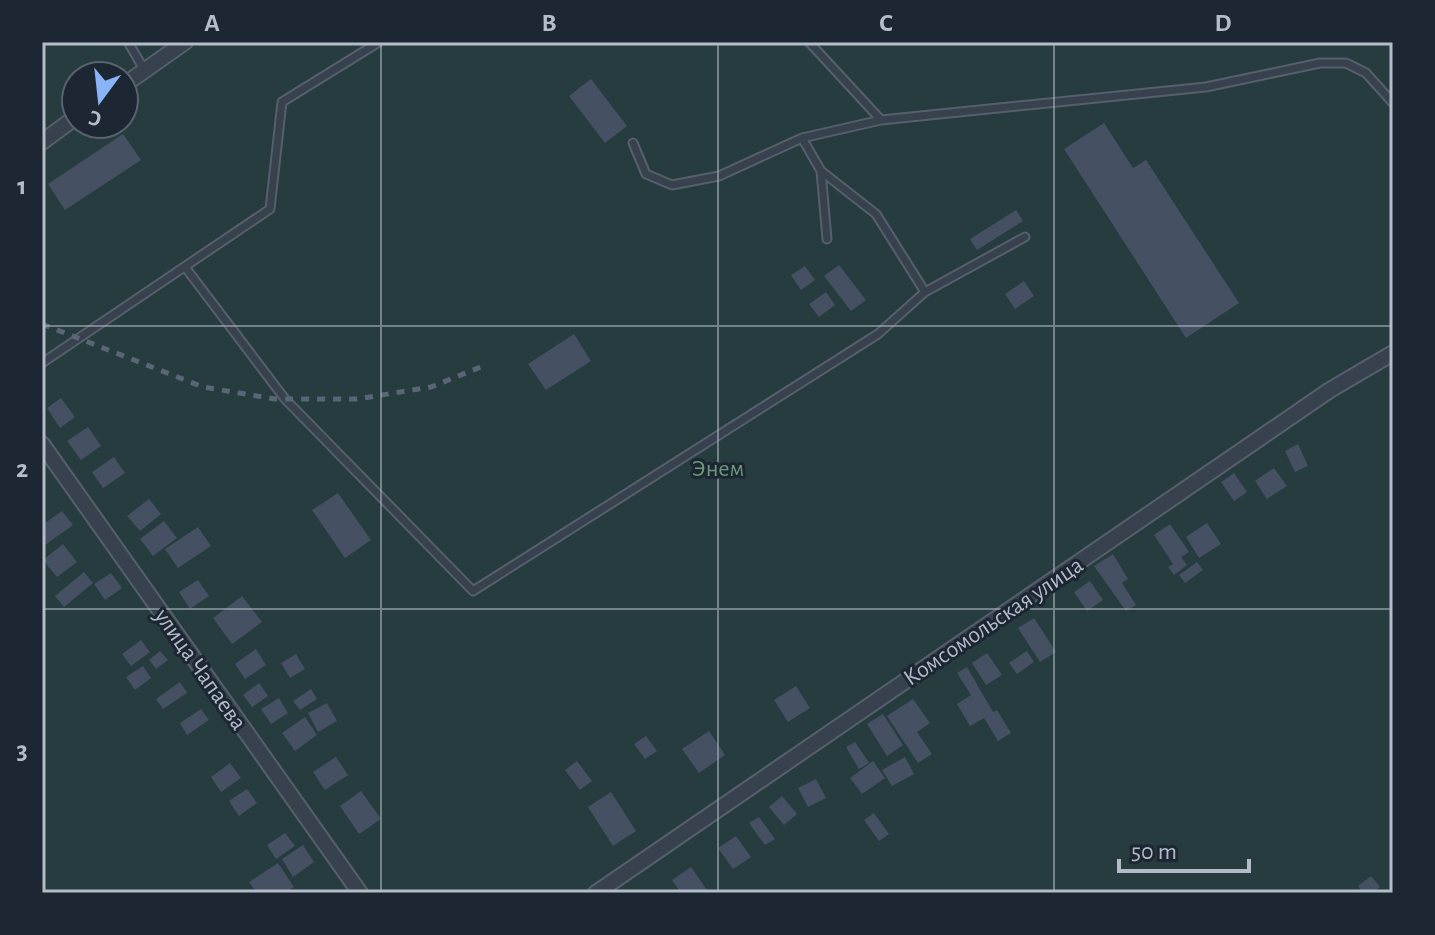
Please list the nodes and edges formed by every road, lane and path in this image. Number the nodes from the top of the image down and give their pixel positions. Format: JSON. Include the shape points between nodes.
{"nodes":[{"id":1,"x":128,"y":42,"type":"edge"},
{"id":2,"x":185,"y":42,"type":"edge"},
{"id":3,"x":379,"y":42,"type":"edge"},
{"id":4,"x":809,"y":42,"type":"edge"},
{"id":5,"x":145,"y":71,"type":"junction"},
{"id":6,"x":140,"y":74,"type":"edge"},
{"id":7,"x":1393,"y":103,"type":"edge"},
{"id":8,"x":881,"y":120,"type":"junction"},
{"id":9,"x":60,"y":129,"type":"edge"},
{"id":10,"x":802,"y":138,"type":"junction"},
{"id":11,"x":42,"y":142,"type":"edge"},
{"id":12,"x":633,"y":143,"type":"dead end"},
{"id":13,"x":821,"y":171,"type":"junction"},
{"id":14,"x":1025,"y":237,"type":"dead end"},
{"id":15,"x":827,"y":239,"type":"dead end"},
{"id":16,"x":185,"y":267,"type":"junction"},
{"id":17,"x":925,"y":292,"type":"junction"},
{"id":18,"x":1393,"y":353,"type":"edge"},
{"id":19,"x":42,"y":363,"type":"edge"},
{"id":20,"x":42,"y":444,"type":"edge"},
{"id":21,"x":360,"y":893,"type":"edge"},
{"id":22,"x":596,"y":893,"type":"edge"}],
"edges":[{"from":1,"to":5,"type":"lane"},
{"from":2,"to":5,"type":"street"},
{"from":3,"to":16,"type":"lane","via":[[282,102],[270,209]]},
{"from":4,"to":8,"type":"lane"},
{"from":5,"to":6,"type":"street"},
{"from":7,"to":8,"type":"lane","via":[[1366,73],[1346,63],[1320,63],[1206,87]]},
{"from":8,"to":10,"type":"lane"},
{"from":9,"to":11,"type":"street"},
{"from":10,"to":12,"type":"lane","via":[[719,176],[672,185],[646,174]]},
{"from":10,"to":13,"type":"lane"},
{"from":13,"to":15,"type":"lane"},
{"from":13,"to":17,"type":"lane","via":[[876,214]]},
{"from":14,"to":17,"type":"lane"},
{"from":16,"to":17,"type":"lane","via":[[285,399],[473,591],[878,334]]},
{"from":16,"to":19,"type":"lane"},
{"from":18,"to":22,"type":"street","name":"Комсомольская улица","via":[[1330,390]]},
{"from":20,"to":21,"type":"street","name":"улица Чапаева"}]}
